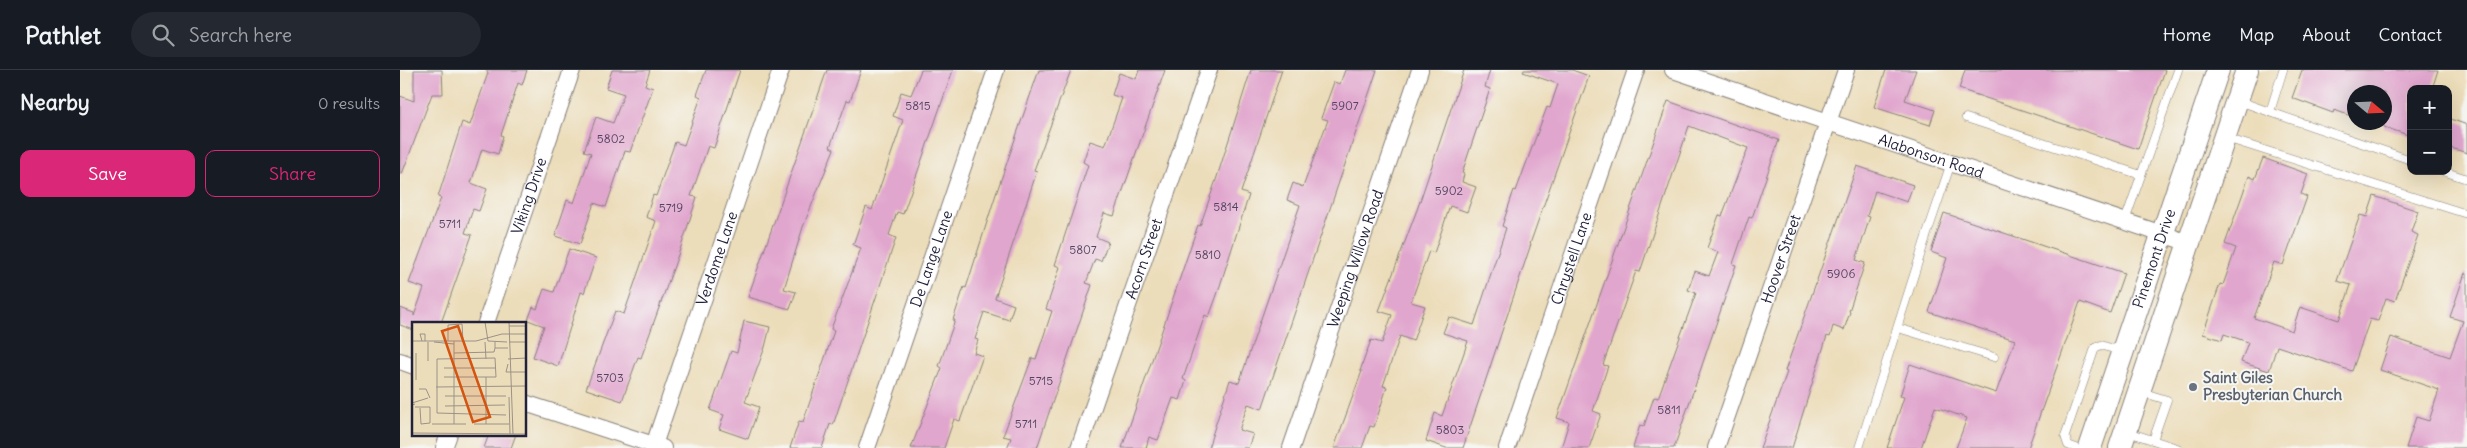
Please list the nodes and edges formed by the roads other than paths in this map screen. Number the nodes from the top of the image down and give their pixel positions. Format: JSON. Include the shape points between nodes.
{"nodes":[{"id":1,"x":572,"y":70,"type":"edge"},
{"id":2,"x":781,"y":70,"type":"edge"},
{"id":3,"x":996,"y":70,"type":"edge"},
{"id":4,"x":1209,"y":70,"type":"edge"},
{"id":5,"x":1420,"y":70,"type":"edge"},
{"id":6,"x":1636,"y":70,"type":"edge"},
{"id":7,"x":1673,"y":70,"type":"edge"},
{"id":8,"x":1846,"y":70,"type":"edge"},
{"id":9,"x":2178,"y":70,"type":"edge"},
{"id":10,"x":2218,"y":70,"type":"edge"},
{"id":11,"x":2248,"y":70,"type":"edge"},
{"id":12,"x":2284,"y":70,"type":"edge"},
{"id":13,"x":2237,"y":101,"type":"junction"},
{"id":14,"x":2270,"y":112,"type":"junction"},
{"id":15,"x":1966,"y":118,"type":"dead end"},
{"id":16,"x":1828,"y":122,"type":"junction"},
{"id":17,"x":2224,"y":138,"type":"junction"},
{"id":18,"x":2407,"y":159,"type":"edge"},
{"id":19,"x":1951,"y":163,"type":"junction"},
{"id":20,"x":2452,"y":174,"type":"edge"},
{"id":21,"x":2141,"y":175,"type":"junction"},
{"id":22,"x":2467,"y":180,"type":"edge"},
{"id":23,"x":2467,"y":214,"type":"edge"},
{"id":24,"x":2125,"y":222,"type":"junction"},
{"id":25,"x":2162,"y":234,"type":"junction"},
{"id":26,"x":2189,"y":243,"type":"junction"},
{"id":27,"x":486,"y":322,"type":"edge"},
{"id":28,"x":1898,"y":328,"type":"junction"},
{"id":29,"x":2122,"y":352,"type":"junction"},
{"id":30,"x":1994,"y":357,"type":"dead end"},
{"id":31,"x":400,"y":361,"type":"edge"},
{"id":32,"x":412,"y":365,"type":"edge"},
{"id":33,"x":2140,"y":391,"type":"junction"},
{"id":34,"x":526,"y":403,"type":"edge"},
{"id":35,"x":448,"y":436,"type":"edge"},
{"id":36,"x":2123,"y":440,"type":"edge"},
{"id":37,"x":2153,"y":440,"type":"junction"},
{"id":38,"x":656,"y":447,"type":"edge"},
{"id":39,"x":444,"y":448,"type":"edge"},
{"id":40,"x":866,"y":448,"type":"edge"},
{"id":41,"x":1079,"y":448,"type":"edge"},
{"id":42,"x":1292,"y":448,"type":"edge"},
{"id":43,"x":1507,"y":448,"type":"edge"},
{"id":44,"x":1716,"y":448,"type":"edge"},
{"id":45,"x":1859,"y":448,"type":"edge"},
{"id":46,"x":2076,"y":448,"type":"edge"},
{"id":47,"x":2090,"y":448,"type":"edge"},
{"id":48,"x":2177,"y":448,"type":"edge"}],
"edges":[{"from":1,"to":27,"type":"street","name":"Viking Drive"},
{"from":2,"to":38,"type":"street","name":"Verdome Lane"},
{"from":3,"to":40,"type":"street","name":"De Lange Lane"},
{"from":4,"to":41,"type":"street","name":"Acorn Street"},
{"from":5,"to":42,"type":"street","name":"Weeping Willow Road"},
{"from":6,"to":43,"type":"street","name":"Chrystell Lane"},
{"from":7,"to":16,"type":"street","name":"Alabonson Road"},
{"from":8,"to":16,"type":"street","name":"Hoover Street"},
{"from":9,"to":21,"type":"lane"},
{"from":10,"to":25,"type":"main road","name":"Pinemont Drive"},
{"from":11,"to":13,"type":"main road","name":"Pinemont Drive"},
{"from":12,"to":14,"type":"lane"},
{"from":13,"to":14,"type":"lane"},
{"from":13,"to":17,"type":"main road","name":"Pinemont Drive"},
{"from":14,"to":18,"type":"lane"},
{"from":15,"to":21,"type":"lane"},
{"from":16,"to":19,"type":"street","name":"Alabonson Road"},
{"from":16,"to":44,"type":"street","name":"Hoover Street"},
{"from":17,"to":23,"type":"lane"},
{"from":17,"to":26,"type":"main road","name":"Pinemont Drive"},
{"from":19,"to":24,"type":"street","name":"Alabonson Road"},
{"from":19,"to":28,"type":"lane"},
{"from":20,"to":22,"type":"lane"},
{"from":21,"to":24,"type":"lane"},
{"from":24,"to":25,"type":"street","name":"Alabonson Road"},
{"from":25,"to":26,"type":"street","name":"Alabonson Road"},
{"from":25,"to":29,"type":"main road","name":"Pinemont Drive"},
{"from":26,"to":33,"type":"main road","name":"Pinemont Drive"},
{"from":28,"to":30,"type":"lane"},
{"from":28,"to":45,"type":"lane"},
{"from":29,"to":46,"type":"lane","via":[[2101,345],[2095,348],[2065,436],[2068,445]]},
{"from":29,"to":47,"type":"main road","name":"Pinemont Drive"},
{"from":31,"to":32,"type":"street"},
{"from":33,"to":36,"type":"main road","name":"Pinemont Drive"},
{"from":33,"to":37,"type":"lane","via":[[2167,400]]},
{"from":34,"to":38,"type":"street"},
{"from":35,"to":39,"type":"street"},
{"from":36,"to":37,"type":"lane"},
{"from":37,"to":48,"type":"lane"}]}
